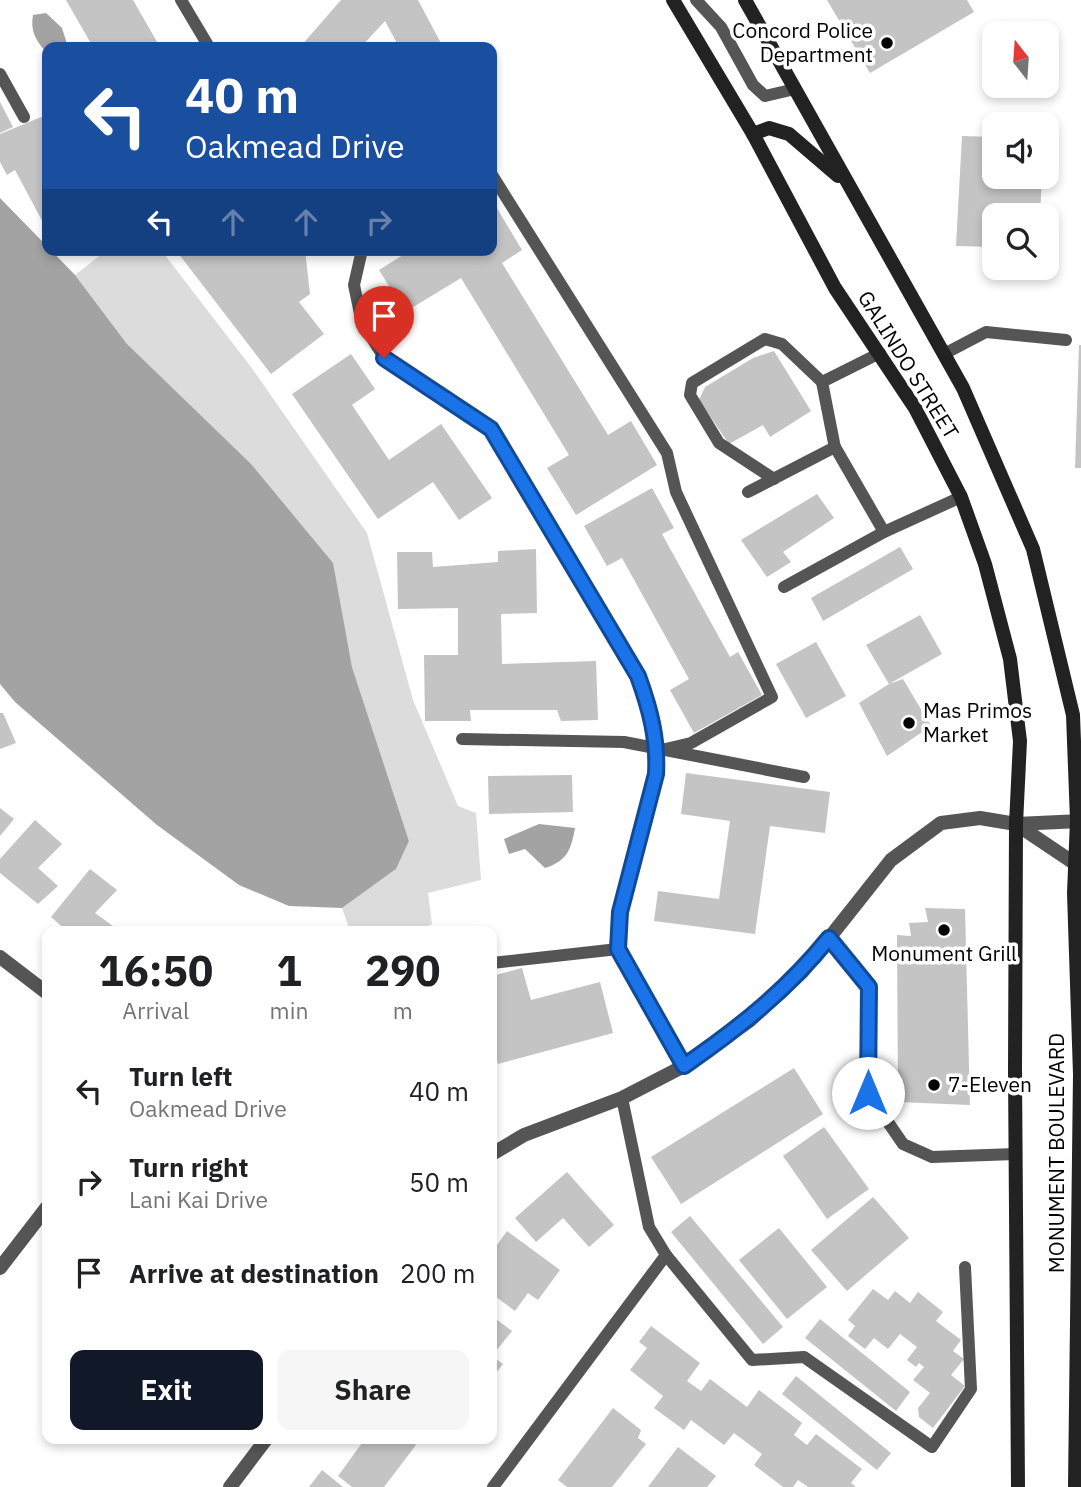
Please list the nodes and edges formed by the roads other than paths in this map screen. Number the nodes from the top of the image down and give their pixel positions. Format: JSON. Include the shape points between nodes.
{"nodes":[{"id":1,"x":181,"y":0,"type":"edge"},
{"id":2,"x":673,"y":0,"type":"edge"},
{"id":3,"x":696,"y":0,"type":"edge"},
{"id":4,"x":745,"y":0,"type":"edge"},
{"id":5,"x":206,"y":42,"type":"edge"},
{"id":6,"x":0,"y":74,"type":"edge"},
{"id":7,"x":795,"y":89,"type":"junction"},
{"id":8,"x":24,"y":117,"type":"dead end"},
{"id":9,"x":753,"y":134,"type":"junction"},
{"id":10,"x":497,"y":183,"type":"edge"},
{"id":11,"x":850,"y":186,"type":"junction"},
{"id":12,"x":361,"y":256,"type":"edge"},
{"id":13,"x":1066,"y":340,"type":"dead end"},
{"id":14,"x":880,"y":353,"type":"junction"},
{"id":15,"x":944,"y":354,"type":"junction"},
{"id":16,"x":822,"y":382,"type":"junction"},
{"id":17,"x":835,"y":448,"type":"junction"},
{"id":18,"x":774,"y":479,"type":"junction"},
{"id":19,"x":748,"y":492,"type":"dead end"},
{"id":20,"x":961,"y":497,"type":"junction"},
{"id":21,"x":884,"y":532,"type":"junction"},
{"id":22,"x":784,"y":587,"type":"dead end"},
{"id":23,"x":462,"y":739,"type":"dead end"},
{"id":24,"x":657,"y":751,"type":"junction"},
{"id":25,"x":804,"y":777,"type":"dead end"},
{"id":26,"x":1079,"y":820,"type":"edge"},
{"id":27,"x":1016,"y":824,"type":"junction"},
{"id":28,"x":1077,"y":864,"type":"edge"},
{"id":29,"x":829,"y":938,"type":"junction"},
{"id":30,"x":618,"y":949,"type":"junction"},
{"id":31,"x":0,"y":957,"type":"edge"},
{"id":32,"x":497,"y":962,"type":"edge"},
{"id":33,"x":42,"y":989,"type":"edge"},
{"id":34,"x":684,"y":1066,"type":"junction"},
{"id":35,"x":622,"y":1098,"type":"junction"},
{"id":36,"x":497,"y":1151,"type":"edge"},
{"id":37,"x":1015,"y":1154,"type":"junction"},
{"id":38,"x":42,"y":1213,"type":"edge"},
{"id":39,"x":666,"y":1255,"type":"junction"},
{"id":40,"x":965,"y":1266,"type":"dead end"},
{"id":41,"x":0,"y":1268,"type":"edge"},
{"id":42,"x":262,"y":1444,"type":"edge"},
{"id":43,"x":230,"y":1487,"type":"edge"},
{"id":44,"x":493,"y":1487,"type":"edge"},
{"id":45,"x":1018,"y":1487,"type":"edge"},
{"id":46,"x":1075,"y":1487,"type":"edge"}],
"edges":[{"from":1,"to":5,"type":"lane"},
{"from":2,"to":9,"type":"main road","name":"GALINDO STREET"},
{"from":3,"to":7,"type":"lane","via":[[721,27],[753,85],[765,96]]},
{"from":4,"to":7,"type":"main road","name":"GALINDO STREET"},
{"from":6,"to":8,"type":"lane"},
{"from":7,"to":11,"type":"main road","name":"GALINDO STREET"},
{"from":9,"to":11,"type":"main road","via":[[769,128],[789,134]]},
{"from":9,"to":14,"type":"main road","name":"GALINDO STREET","via":[[835,288]]},
{"from":10,"to":24,"type":"lane","via":[[667,453],[676,492],[772,697],[691,743]]},
{"from":11,"to":15,"type":"main road","name":"GALINDO STREET"},
{"from":12,"to":24,"type":"lane","via":[[354,285],[362,323],[384,358],[491,429],[638,676],[651,711]]},
{"from":13,"to":15,"type":"lane","via":[[986,332]]},
{"from":14,"to":16,"type":"lane"},
{"from":14,"to":20,"type":"main road","name":"GALINDO STREET","via":[[915,408]]},
{"from":15,"to":26,"type":"main road","name":"GALINDO STREET","via":[[1033,549],[1073,715]]},
{"from":16,"to":17,"type":"lane"},
{"from":16,"to":18,"type":"lane","via":[[782,344],[765,339],[692,383],[690,395],[719,443]]},
{"from":17,"to":18,"type":"lane"},
{"from":17,"to":21,"type":"lane"},
{"from":18,"to":19,"type":"lane"},
{"from":20,"to":21,"type":"lane"},
{"from":20,"to":27,"type":"main road","name":"GALINDO STREET","via":[[985,564],[1010,659],[1020,741]]},
{"from":21,"to":22,"type":"lane"},
{"from":23,"to":24,"type":"lane","via":[[624,742]]},
{"from":24,"to":25,"type":"lane"},
{"from":24,"to":30,"type":"lane","via":[[656,774],[620,912]]},
{"from":26,"to":27,"type":"street"},
{"from":26,"to":28,"type":"main road","name":"MONUMENT BOULEVARD"},
{"from":27,"to":28,"type":"street"},
{"from":27,"to":29,"type":"street","via":[[980,818],[941,823],[891,860]]},
{"from":27,"to":37,"type":"main road","name":"MONUMENT BOULEVARD"},
{"from":28,"to":46,"type":"main road","name":"MONUMENT BOULEVARD","via":[[1080,1074]]},
{"from":29,"to":34,"type":"street","via":[[803,971],[749,1021]]},
{"from":29,"to":37,"type":"lane","via":[[869,987],[868,1093],[903,1144],[932,1157]]},
{"from":30,"to":32,"type":"lane"},
{"from":30,"to":34,"type":"lane"},
{"from":31,"to":33,"type":"street"},
{"from":34,"to":35,"type":"street"},
{"from":35,"to":36,"type":"street","via":[[523,1135]]},
{"from":35,"to":39,"type":"lane","via":[[649,1227]]},
{"from":37,"to":45,"type":"main road","name":"MONUMENT BOULEVARD"},
{"from":38,"to":41,"type":"street"},
{"from":39,"to":40,"type":"lane","via":[[752,1360],[804,1357],[932,1447],[971,1389]]},
{"from":39,"to":44,"type":"lane"},
{"from":42,"to":43,"type":"street"}]}
